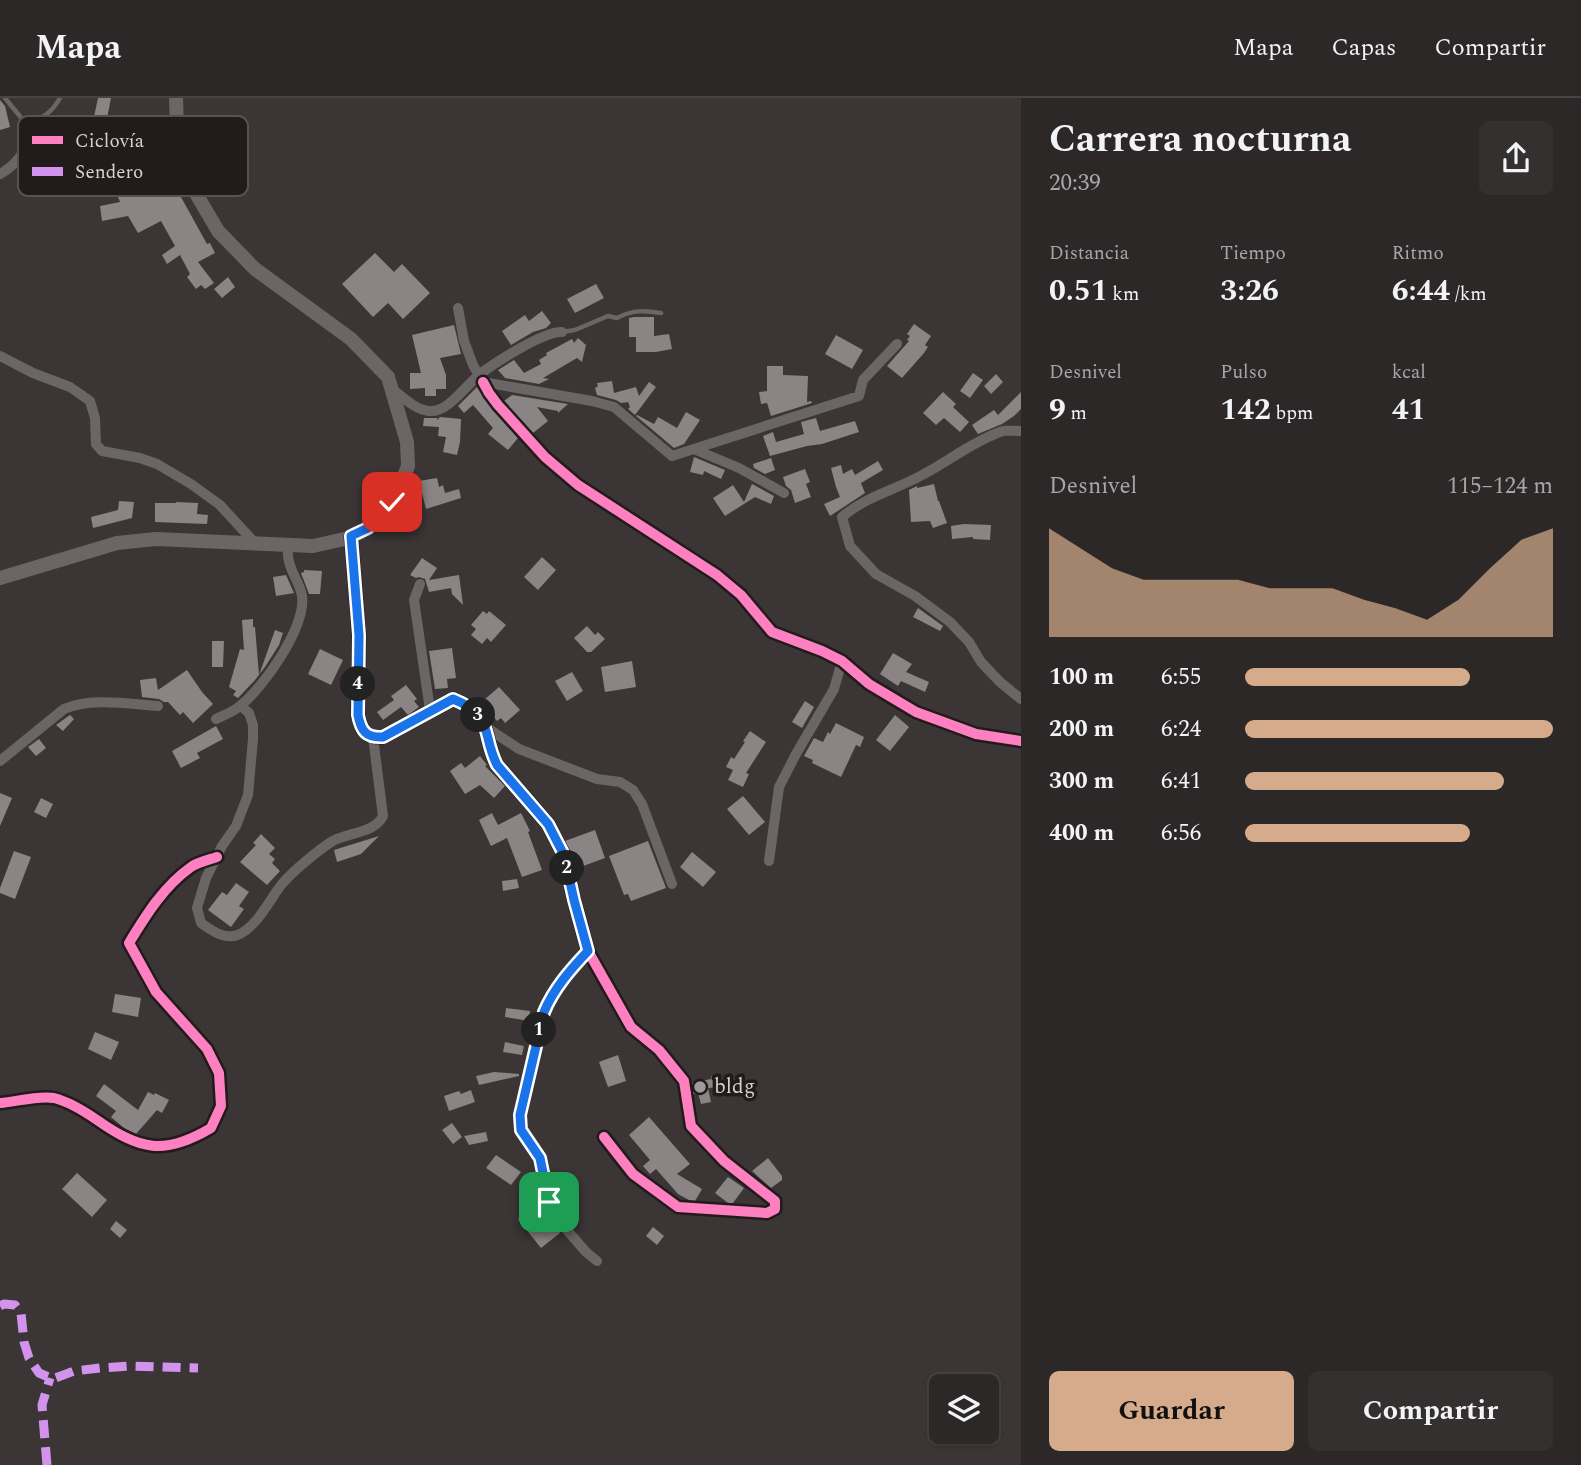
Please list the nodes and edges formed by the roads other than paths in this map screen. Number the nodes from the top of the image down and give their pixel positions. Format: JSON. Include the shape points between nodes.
{"nodes":[{"id":1,"x":5,"y":98,"type":"edge"},
{"id":2,"x":60,"y":98,"type":"edge"},
{"id":3,"x":176,"y":98,"type":"edge"},
{"id":4,"x":20,"y":116,"type":"edge"},
{"id":5,"x":45,"y":116,"type":"edge"},
{"id":6,"x":177,"y":116,"type":"edge"},
{"id":7,"x":18,"y":158,"type":"edge"},
{"id":8,"x":0,"y":174,"type":"edge"},
{"id":9,"x":198,"y":196,"type":"edge"},
{"id":10,"x":458,"y":307,"type":"dead end"},
{"id":11,"x":661,"y":313,"type":"dead end"},
{"id":12,"x":562,"y":331,"type":"joint"},
{"id":13,"x":897,"y":344,"type":"dead end"},
{"id":14,"x":0,"y":356,"type":"edge"},
{"id":15,"x":482,"y":378,"type":"junction"},
{"id":16,"x":392,"y":388,"type":"junction"},
{"id":17,"x":1021,"y":431,"type":"edge"},
{"id":18,"x":695,"y":450,"type":"junction"},
{"id":19,"x":784,"y":493,"type":"dead end"},
{"id":20,"x":351,"y":536,"type":"junction"},
{"id":21,"x":254,"y":542,"type":"junction"},
{"id":22,"x":288,"y":544,"type":"junction"},
{"id":23,"x":0,"y":578,"type":"edge"},
{"id":24,"x":420,"y":584,"type":"dead end"},
{"id":25,"x":842,"y":662,"type":"junction"},
{"id":26,"x":1021,"y":699,"type":"edge"},
{"id":27,"x":158,"y":706,"type":"dead end"},
{"id":28,"x":241,"y":706,"type":"junction"},
{"id":29,"x":430,"y":710,"type":"junction"},
{"id":30,"x":216,"y":719,"type":"dead end"},
{"id":31,"x":486,"y":728,"type":"junction"},
{"id":32,"x":373,"y":737,"type":"junction"},
{"id":33,"x":1021,"y":741,"type":"edge"},
{"id":34,"x":0,"y":761,"type":"edge"},
{"id":35,"x":217,"y":857,"type":"junction"},
{"id":36,"x":769,"y":861,"type":"dead end"},
{"id":37,"x":671,"y":884,"type":"dead end"},
{"id":38,"x":588,"y":951,"type":"junction"},
{"id":39,"x":0,"y":1103,"type":"edge"},
{"id":40,"x":604,"y":1137,"type":"dead end"},
{"id":41,"x":597,"y":1261,"type":"dead end"}],
"edges":[{"from":1,"to":4,"type":"lane"},
{"from":2,"to":5,"type":"lane"},
{"from":3,"to":6,"type":"main road"},
{"from":7,"to":8,"type":"street"},
{"from":9,"to":16,"type":"main road","via":[[218,231],[255,269],[351,339],[388,377]]},
{"from":10,"to":15,"type":"street","via":[[464,341]]},
{"from":11,"to":12,"type":"lane","via":[[627,312]]},
{"from":12,"to":15,"type":"street","via":[[541,336]]},
{"from":13,"to":18,"type":"street","via":[[863,380],[859,396]]},
{"from":14,"to":21,"type":"street","via":[[70,387],[90,401],[96,444],[102,451],[140,457],[191,484],[220,505]]},
{"from":15,"to":16,"type":"street","via":[[439,410],[416,407]]},
{"from":15,"to":18,"type":"street","via":[[614,407],[672,456]]},
{"from":15,"to":25,"type":"street","via":[[528,439],[578,485],[717,575],[772,632]]},
{"from":16,"to":20,"type":"main road","via":[[407,442],[408,466],[392,502],[368,528]]},
{"from":17,"to":26,"type":"street","via":[[997,432],[921,476],[857,504],[842,517],[850,546],[876,574],[950,622],[981,662]]},
{"from":18,"to":19,"type":"street"},
{"from":20,"to":22,"type":"main road","via":[[313,546]]},
{"from":20,"to":32,"type":"street","via":[[359,635],[358,715],[365,733]]},
{"from":21,"to":22,"type":"main road"},
{"from":21,"to":23,"type":"main road","via":[[156,539],[117,543]]},
{"from":22,"to":28,"type":"street","via":[[302,596],[298,624],[273,671]]},
{"from":24,"to":29,"type":"street","via":[[414,600]]},
{"from":25,"to":33,"type":"street","via":[[916,712],[976,734]]},
{"from":25,"to":36,"type":"street","via":[[834,689],[779,788]]},
{"from":27,"to":34,"type":"street","via":[[76,704]]},
{"from":28,"to":30,"type":"street"},
{"from":28,"to":35,"type":"street","via":[[253,725],[250,785],[236,826]]},
{"from":29,"to":31,"type":"street","via":[[453,699],[468,705]]},
{"from":29,"to":32,"type":"street","via":[[383,737]]},
{"from":31,"to":37,"type":"street","via":[[519,749],[633,790]]},
{"from":31,"to":38,"type":"street","via":[[497,765],[548,824],[564,855]]},
{"from":32,"to":35,"type":"street","via":[[380,822],[333,841],[292,873],[240,934],[226,936],[201,923],[197,908]]},
{"from":35,"to":39,"type":"street","via":[[193,866],[168,887],[129,943],[156,992],[207,1049],[219,1073],[221,1106],[211,1128],[176,1145],[153,1147],[51,1098]]},
{"from":38,"to":40,"type":"street","via":[[631,1027],[659,1050],[684,1082],[691,1126],[724,1161],[775,1201],[775,1209],[767,1213],[678,1207],[633,1174]]},
{"from":38,"to":41,"type":"street","via":[[550,997],[520,1115],[521,1130],[540,1158],[549,1202],[560,1222]]}]}
